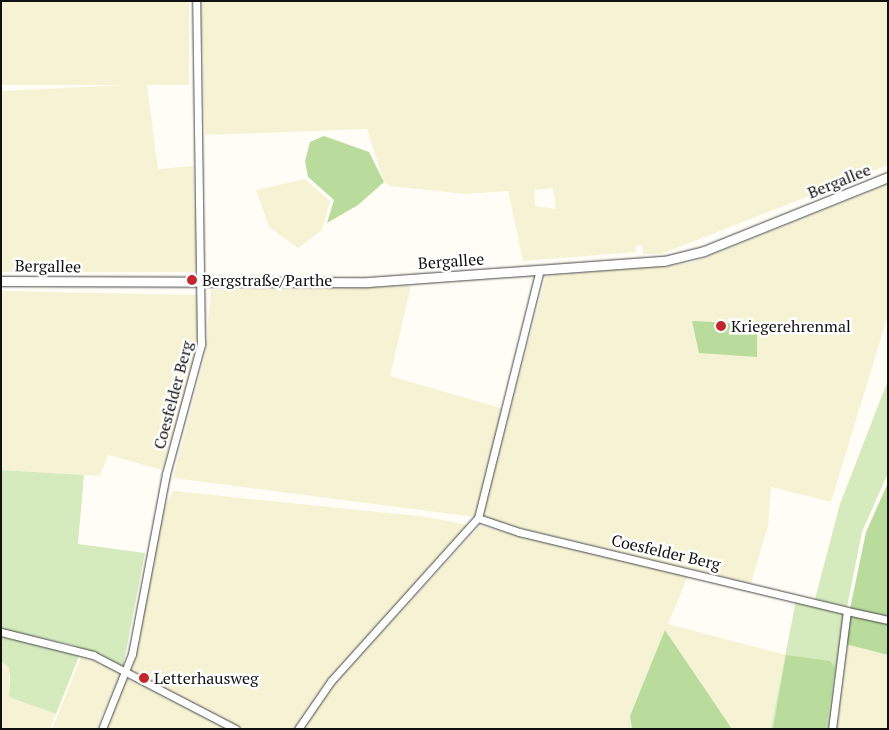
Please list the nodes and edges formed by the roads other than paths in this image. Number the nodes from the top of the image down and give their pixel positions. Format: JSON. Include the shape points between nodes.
{"nodes":[{"id":1,"x":196,"y":1,"type":"edge"},
{"id":2,"x":888,"y":177,"type":"edge"},
{"id":3,"x":540,"y":270,"type":"junction"},
{"id":4,"x":1,"y":281,"type":"edge"},
{"id":5,"x":203,"y":283,"type":"junction"},
{"id":6,"x":478,"y":518,"type":"junction"},
{"id":7,"x":847,"y":611,"type":"junction"},
{"id":8,"x":888,"y":620,"type":"edge"},
{"id":9,"x":1,"y":632,"type":"edge"},
{"id":10,"x":127,"y":672,"type":"junction"},
{"id":11,"x":102,"y":729,"type":"edge"},
{"id":12,"x":236,"y":729,"type":"edge"},
{"id":13,"x":298,"y":729,"type":"edge"},
{"id":14,"x":832,"y":729,"type":"edge"}],
"edges":[{"from":1,"to":5,"type":"street","name":"Coesfelder Berg"},
{"from":2,"to":3,"type":"street","name":"Bergallee","via":[[683,257]]},
{"from":3,"to":5,"type":"street","name":"Bergallee","via":[[368,282]]},
{"from":3,"to":6,"type":"street"},
{"from":4,"to":5,"type":"street","name":"Bergallee"},
{"from":5,"to":10,"type":"street","name":"Coesfelder Berg","via":[[198,364],[166,474]]},
{"from":6,"to":7,"type":"street","name":"Coesfelder Berg","via":[[512,530]]},
{"from":6,"to":13,"type":"street","via":[[331,681]]},
{"from":7,"to":8,"type":"street","name":"Coesfelder Berg"},
{"from":7,"to":14,"type":"street"},
{"from":9,"to":10,"type":"street","via":[[74,648]]},
{"from":10,"to":11,"type":"street","name":"Coesfelder Berg"},
{"from":10,"to":12,"type":"street"}]}
